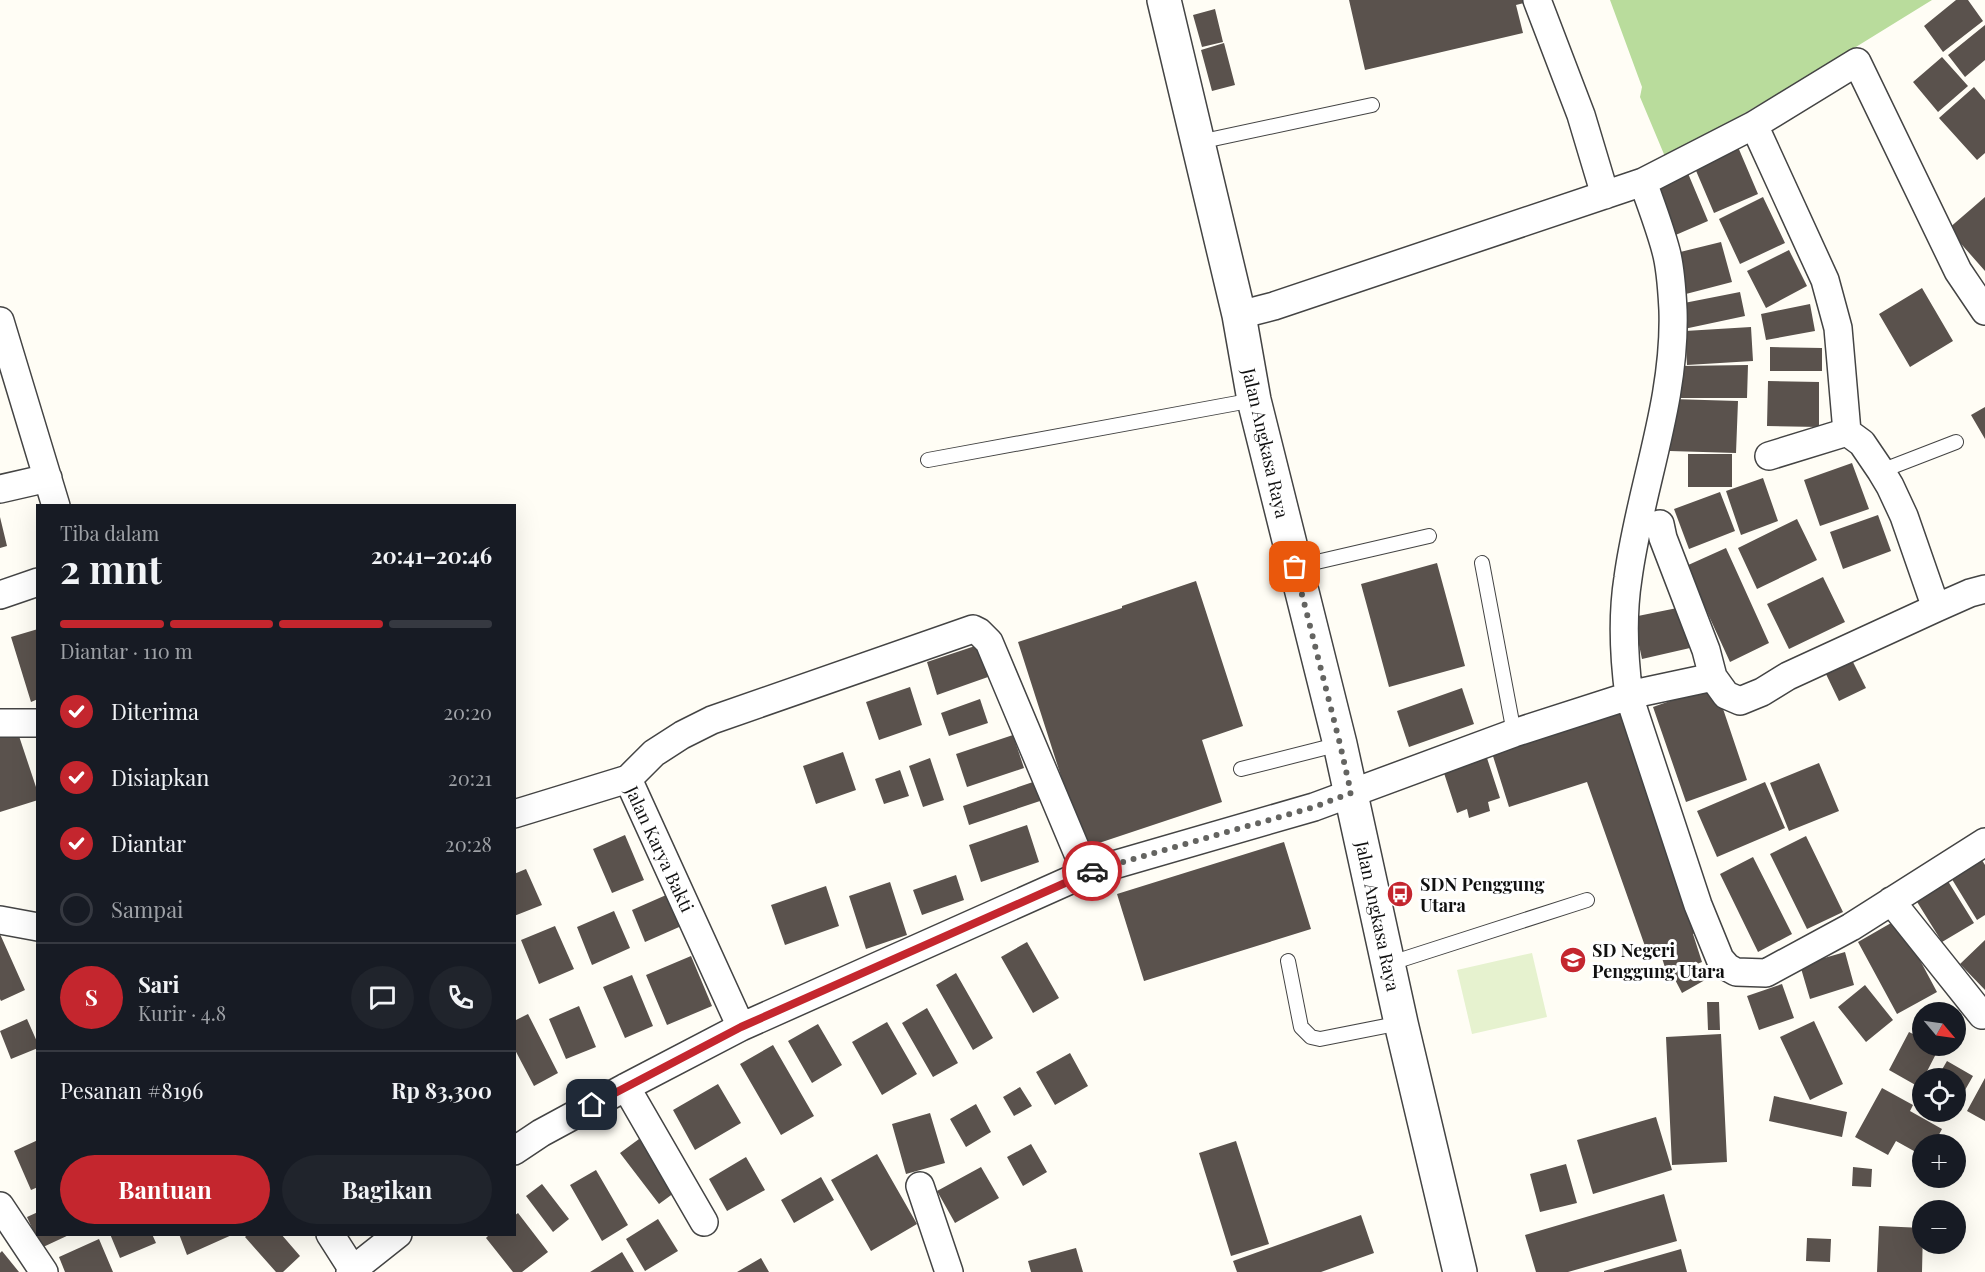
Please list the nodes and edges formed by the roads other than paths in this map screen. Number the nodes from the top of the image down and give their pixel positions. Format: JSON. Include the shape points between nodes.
{"nodes":[{"id":1,"x":1164,"y":0,"type":"edge"},
{"id":2,"x":1537,"y":0,"type":"edge"},
{"id":3,"x":1371,"y":105,"type":"dead end"},
{"id":4,"x":1754,"y":125,"type":"junction"},
{"id":5,"x":1199,"y":142,"type":"junction"},
{"id":6,"x":1643,"y":182,"type":"junction"},
{"id":7,"x":1605,"y":195,"type":"junction"},
{"id":8,"x":1985,"y":311,"type":"edge"},
{"id":9,"x":1239,"y":315,"type":"junction"},
{"id":10,"x":1,"y":326,"type":"edge"},
{"id":11,"x":1254,"y":400,"type":"junction"},
{"id":12,"x":1846,"y":432,"type":"junction"},
{"id":13,"x":1956,"y":442,"type":"dead end"},
{"id":14,"x":1769,"y":456,"type":"dead end"},
{"id":15,"x":928,"y":460,"type":"dead end"},
{"id":16,"x":1881,"y":471,"type":"junction"},
{"id":17,"x":48,"y":478,"type":"junction"},
{"id":18,"x":0,"y":489,"type":"edge"},
{"id":19,"x":55,"y":504,"type":"edge"},
{"id":20,"x":1659,"y":524,"type":"dead end"},
{"id":21,"x":1429,"y":536,"type":"dead end"},
{"id":22,"x":1482,"y":562,"type":"dead end"},
{"id":23,"x":1295,"y":567,"type":"junction"},
{"id":24,"x":36,"y":583,"type":"edge"},
{"id":25,"x":1985,"y":589,"type":"edge"},
{"id":26,"x":0,"y":595,"type":"edge"},
{"id":27,"x":1936,"y":608,"type":"junction"},
{"id":28,"x":1713,"y":677,"type":"junction"},
{"id":29,"x":1639,"y":693,"type":"junction"},
{"id":30,"x":0,"y":723,"type":"edge"},
{"id":31,"x":36,"y":723,"type":"edge"},
{"id":32,"x":1514,"y":734,"type":"junction"},
{"id":33,"x":1340,"y":744,"type":"junction"},
{"id":34,"x":1240,"y":769,"type":"dead end"},
{"id":35,"x":628,"y":778,"type":"junction"},
{"id":36,"x":1351,"y":793,"type":"junction"},
{"id":37,"x":516,"y":813,"type":"edge"},
{"id":38,"x":1985,"y":842,"type":"edge"},
{"id":39,"x":1086,"y":873,"type":"junction"},
{"id":40,"x":1587,"y":900,"type":"dead end"},
{"id":41,"x":1892,"y":902,"type":"junction"},
{"id":42,"x":0,"y":920,"type":"edge"},
{"id":43,"x":36,"y":927,"type":"edge"},
{"id":44,"x":1288,"y":961,"type":"dead end"},
{"id":45,"x":1388,"y":964,"type":"junction"},
{"id":46,"x":1982,"y":1015,"type":"dead end"},
{"id":47,"x":1401,"y":1023,"type":"junction"},
{"id":48,"x":741,"y":1027,"type":"junction"},
{"id":49,"x":626,"y":1087,"type":"junction"},
{"id":50,"x":516,"y":1150,"type":"edge"},
{"id":51,"x":920,"y":1186,"type":"dead end"},
{"id":52,"x":0,"y":1206,"type":"edge"},
{"id":53,"x":704,"y":1222,"type":"dead end"},
{"id":54,"x":332,"y":1236,"type":"edge"},
{"id":55,"x":396,"y":1236,"type":"edge"},
{"id":56,"x":361,"y":1268,"type":"edge"},
{"id":57,"x":44,"y":1272,"type":"edge"},
{"id":58,"x":949,"y":1272,"type":"edge"},
{"id":59,"x":1460,"y":1272,"type":"edge"}],
"edges":[{"from":1,"to":5,"type":"street","name":"Jalan Angkasa Raya"},
{"from":2,"to":7,"type":"street","via":[[1577,105]]},
{"from":3,"to":5,"type":"lane"},
{"from":4,"to":6,"type":"street"},
{"from":4,"to":8,"type":"street","via":[[1857,62],[1958,271]]},
{"from":4,"to":12,"type":"street","via":[[1825,280],[1838,328]]},
{"from":5,"to":9,"type":"street","name":"Jalan Angkasa Raya"},
{"from":6,"to":7,"type":"street"},
{"from":6,"to":29,"type":"street","via":[[1667,254],[1673,310],[1670,368],[1660,433],[1628,579],[1626,676]]},
{"from":7,"to":9,"type":"street"},
{"from":9,"to":11,"type":"street","name":"Jalan Angkasa Raya"},
{"from":10,"to":17,"type":"street"},
{"from":11,"to":15,"type":"lane"},
{"from":11,"to":23,"type":"street","name":"Jalan Angkasa Raya"},
{"from":12,"to":14,"type":"street"},
{"from":12,"to":16,"type":"street","via":[[1862,443]]},
{"from":13,"to":16,"type":"lane"},
{"from":16,"to":27,"type":"street","via":[[1904,516]]},
{"from":17,"to":18,"type":"street"},
{"from":17,"to":19,"type":"street"},
{"from":20,"to":28,"type":"street"},
{"from":21,"to":23,"type":"lane"},
{"from":22,"to":32,"type":"lane"},
{"from":23,"to":33,"type":"street","name":"Jalan Angkasa Raya"},
{"from":24,"to":26,"type":"street"},
{"from":25,"to":27,"type":"street"},
{"from":27,"to":28,"type":"street","via":[[1740,701],[1726,694]]},
{"from":28,"to":29,"type":"street"},
{"from":29,"to":32,"type":"street"},
{"from":29,"to":41,"type":"street","via":[[1698,905],[1726,967],[1736,972],[1766,973]]},
{"from":30,"to":31,"type":"street"},
{"from":32,"to":36,"type":"street"},
{"from":33,"to":34,"type":"lane"},
{"from":33,"to":36,"type":"street","name":"Jalan Angkasa Raya"},
{"from":35,"to":37,"type":"street","name":"Jalan Karya Bakti"},
{"from":35,"to":39,"type":"street","via":[[654,753],[712,720],[973,629],[989,642]]},
{"from":35,"to":48,"type":"street","name":"Jalan Karya Bakti"},
{"from":36,"to":39,"type":"street"},
{"from":36,"to":45,"type":"street","name":"Jalan Angkasa Raya"},
{"from":38,"to":41,"type":"street"},
{"from":39,"to":48,"type":"street"},
{"from":40,"to":45,"type":"lane"},
{"from":41,"to":46,"type":"street"},
{"from":42,"to":43,"type":"street"},
{"from":44,"to":47,"type":"lane","via":[[1301,1027],[1311,1036],[1320,1040]]},
{"from":45,"to":47,"type":"street","name":"Jalan Angkasa Raya"},
{"from":47,"to":59,"type":"street","name":"Jalan Angkasa Raya"},
{"from":48,"to":49,"type":"street"},
{"from":49,"to":50,"type":"street"},
{"from":49,"to":53,"type":"street"},
{"from":51,"to":58,"type":"street"},
{"from":52,"to":57,"type":"street"},
{"from":54,"to":56,"type":"street"},
{"from":55,"to":56,"type":"street"}]}
